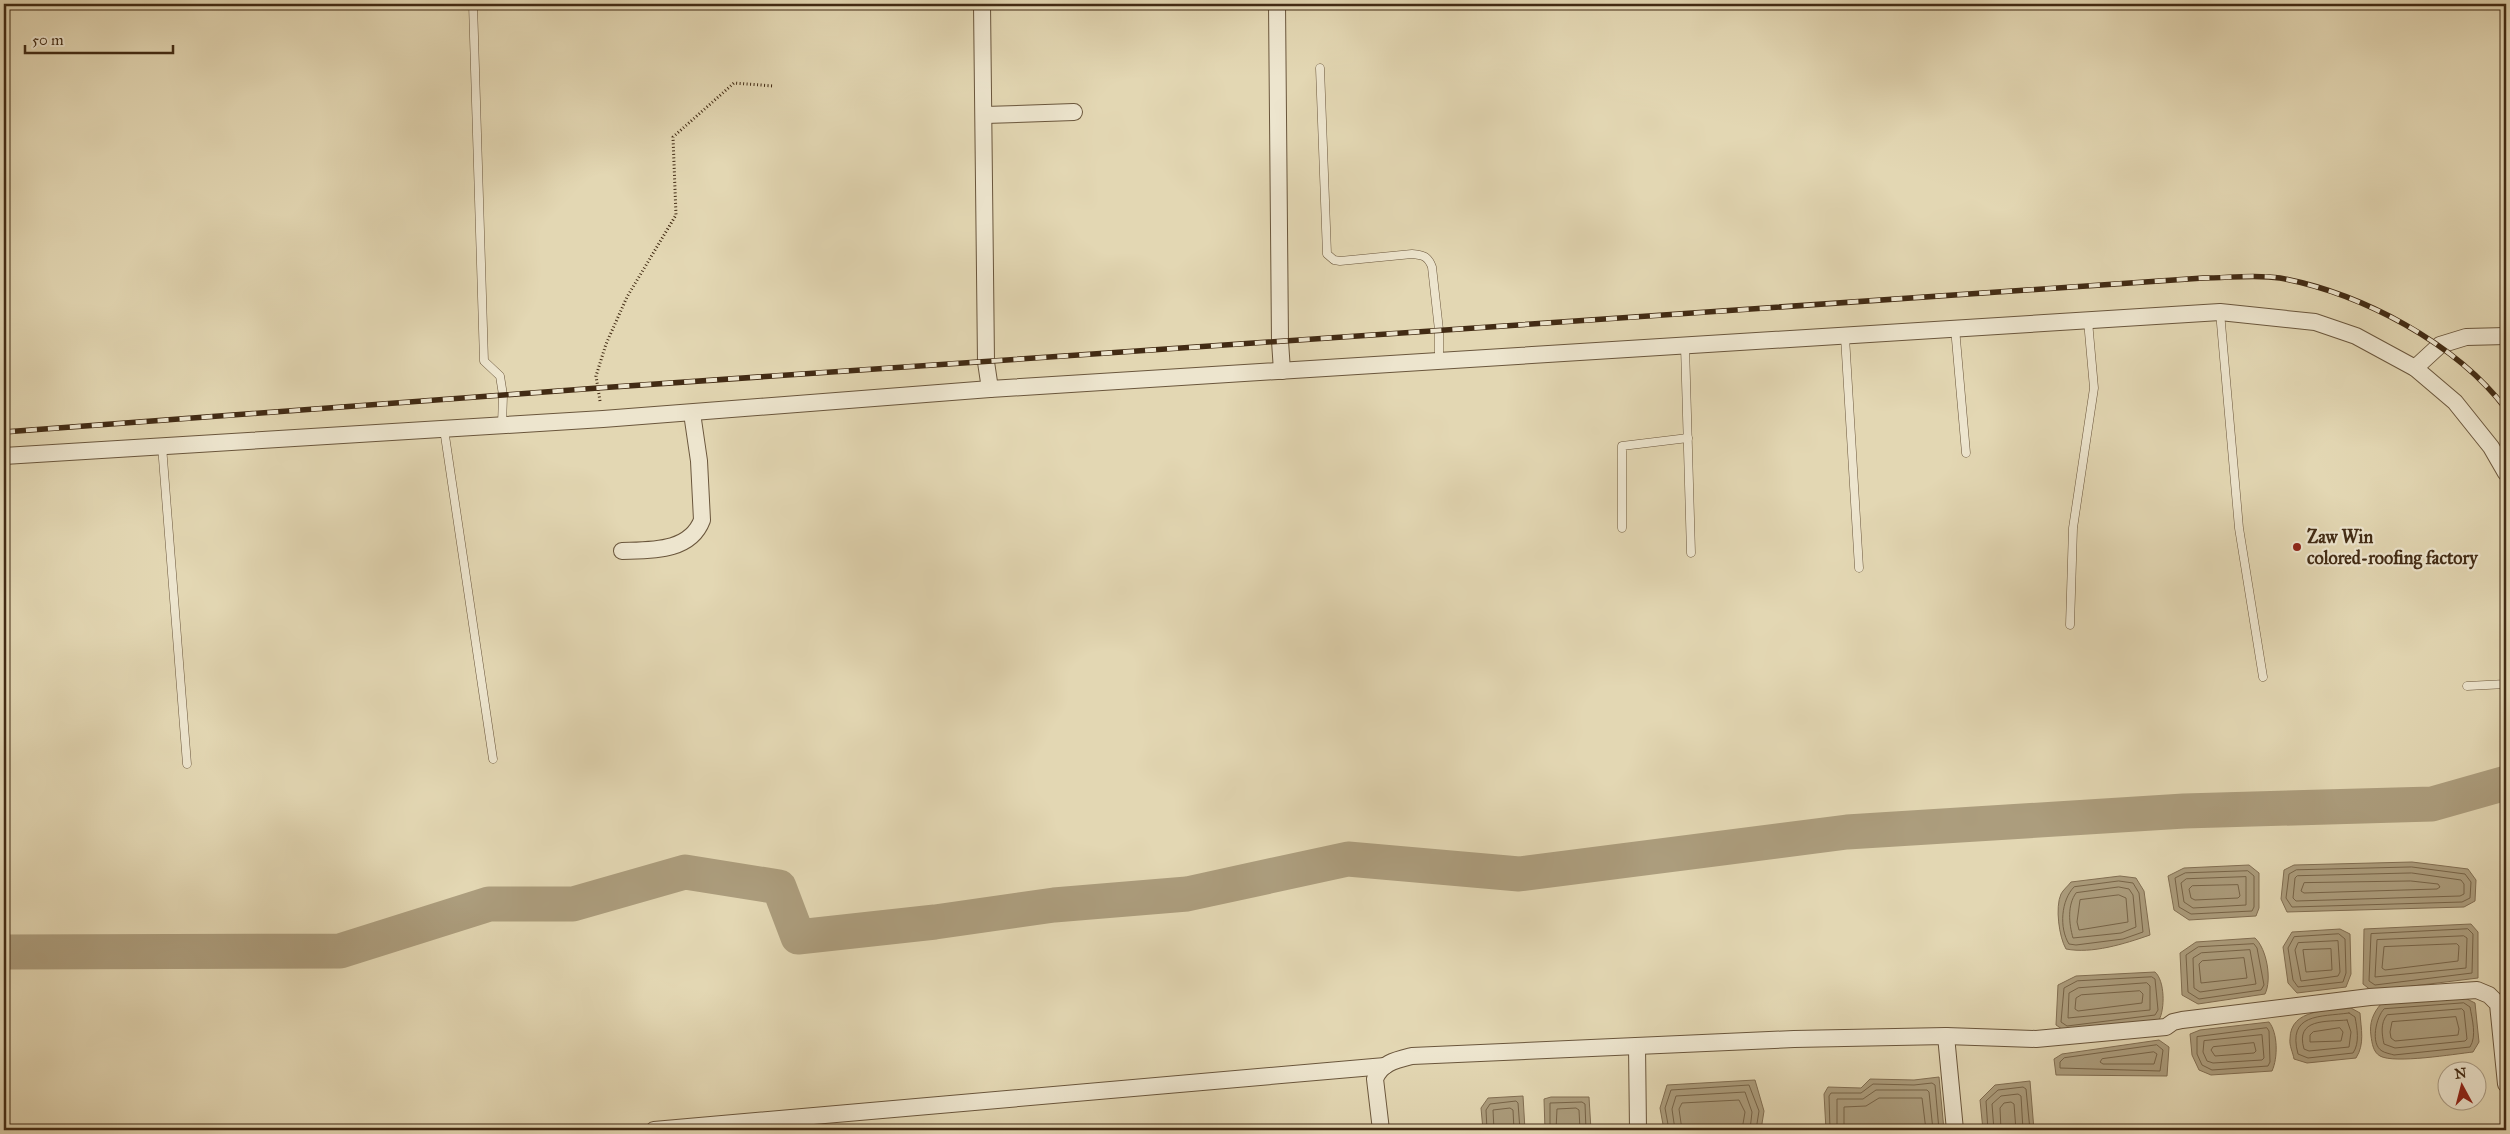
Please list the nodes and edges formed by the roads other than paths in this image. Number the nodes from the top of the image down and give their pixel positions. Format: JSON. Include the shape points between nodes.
{"nodes":[{"id":1,"x":473,"y":4,"type":"edge"},
{"id":2,"x":982,"y":4,"type":"edge"},
{"id":3,"x":1277,"y":4,"type":"edge"},
{"id":4,"x":1320,"y":68,"type":"dead end"},
{"id":5,"x":1074,"y":112,"type":"dead end"},
{"id":6,"x":985,"y":115,"type":"junction"},
{"id":7,"x":2220,"y":312,"type":"junction"},
{"id":8,"x":2088,"y":321,"type":"junction"},
{"id":9,"x":1955,"y":328,"type":"junction"},
{"id":10,"x":2506,"y":336,"type":"edge"},
{"id":11,"x":1845,"y":337,"type":"junction"},
{"id":12,"x":1685,"y":346,"type":"junction"},
{"id":13,"x":1439,"y":361,"type":"junction"},
{"id":14,"x":2415,"y":368,"type":"junction"},
{"id":15,"x":1282,"y":371,"type":"junction"},
{"id":16,"x":990,"y":389,"type":"junction"},
{"id":17,"x":692,"y":413,"type":"junction"},
{"id":18,"x":502,"y":425,"type":"junction"},
{"id":19,"x":444,"y":429,"type":"junction"},
{"id":20,"x":1688,"y":438,"type":"junction"},
{"id":21,"x":162,"y":446,"type":"junction"},
{"id":22,"x":1966,"y":453,"type":"dead end"},
{"id":23,"x":4,"y":456,"type":"edge"},
{"id":24,"x":2506,"y":473,"type":"edge"},
{"id":25,"x":1622,"y":528,"type":"dead end"},
{"id":26,"x":622,"y":551,"type":"dead end"},
{"id":27,"x":1691,"y":553,"type":"dead end"},
{"id":28,"x":1859,"y":568,"type":"dead end"},
{"id":29,"x":2070,"y":625,"type":"dead end"},
{"id":30,"x":2263,"y":677,"type":"dead end"},
{"id":31,"x":2506,"y":684,"type":"edge"},
{"id":32,"x":2467,"y":686,"type":"dead end"},
{"id":33,"x":493,"y":759,"type":"dead end"},
{"id":34,"x":187,"y":764,"type":"dead end"},
{"id":35,"x":1946,"y":1036,"type":"junction"},
{"id":36,"x":1637,"y":1046,"type":"junction"},
{"id":37,"x":1385,"y":1066,"type":"junction"},
{"id":38,"x":2506,"y":1084,"type":"edge"},
{"id":39,"x":654,"y":1130,"type":"edge"},
{"id":40,"x":1380,"y":1130,"type":"edge"},
{"id":41,"x":1638,"y":1130,"type":"edge"},
{"id":42,"x":1956,"y":1130,"type":"edge"}],
"edges":[{"from":1,"to":18,"type":"lane","via":[[484,361],[500,376]]},
{"from":2,"to":6,"type":"street"},
{"from":3,"to":15,"type":"street"},
{"from":4,"to":13,"type":"lane","via":[[1328,254],[1340,261],[1412,254],[1429,259],[1439,330]]},
{"from":5,"to":6,"type":"street"},
{"from":6,"to":16,"type":"street","via":[[986,362]]},
{"from":7,"to":8,"type":"street"},
{"from":7,"to":14,"type":"street","via":[[2315,322],[2356,336]]},
{"from":7,"to":30,"type":"lane","via":[[2239,528]]},
{"from":8,"to":9,"type":"street"},
{"from":8,"to":29,"type":"lane","via":[[2094,388],[2073,528]]},
{"from":9,"to":11,"type":"street"},
{"from":9,"to":22,"type":"lane"},
{"from":10,"to":14,"type":"street","via":[[2466,337],[2440,345]]},
{"from":11,"to":12,"type":"street"},
{"from":11,"to":28,"type":"lane"},
{"from":12,"to":13,"type":"street"},
{"from":12,"to":20,"type":"lane"},
{"from":13,"to":15,"type":"street"},
{"from":14,"to":24,"type":"street","via":[[2455,402],[2491,447]]},
{"from":15,"to":16,"type":"street"},
{"from":16,"to":17,"type":"street"},
{"from":17,"to":18,"type":"street"},
{"from":17,"to":26,"type":"street","via":[[699,461],[702,520],[699,527],[687,541],[674,546]]},
{"from":18,"to":19,"type":"street"},
{"from":19,"to":21,"type":"street"},
{"from":19,"to":33,"type":"lane"},
{"from":20,"to":25,"type":"lane","via":[[1622,446]]},
{"from":20,"to":27,"type":"lane"},
{"from":21,"to":23,"type":"street"},
{"from":21,"to":34,"type":"lane"},
{"from":31,"to":32,"type":"lane"},
{"from":35,"to":36,"type":"street"},
{"from":35,"to":38,"type":"street","via":[[2036,1039],[2166,1027],[2182,1020],[2370,997],[2477,990],[2498,1004]]},
{"from":35,"to":42,"type":"street"},
{"from":36,"to":37,"type":"street","via":[[1412,1056]]},
{"from":36,"to":41,"type":"street"},
{"from":37,"to":39,"type":"street"},
{"from":37,"to":40,"type":"street","via":[[1375,1079]]}]}
